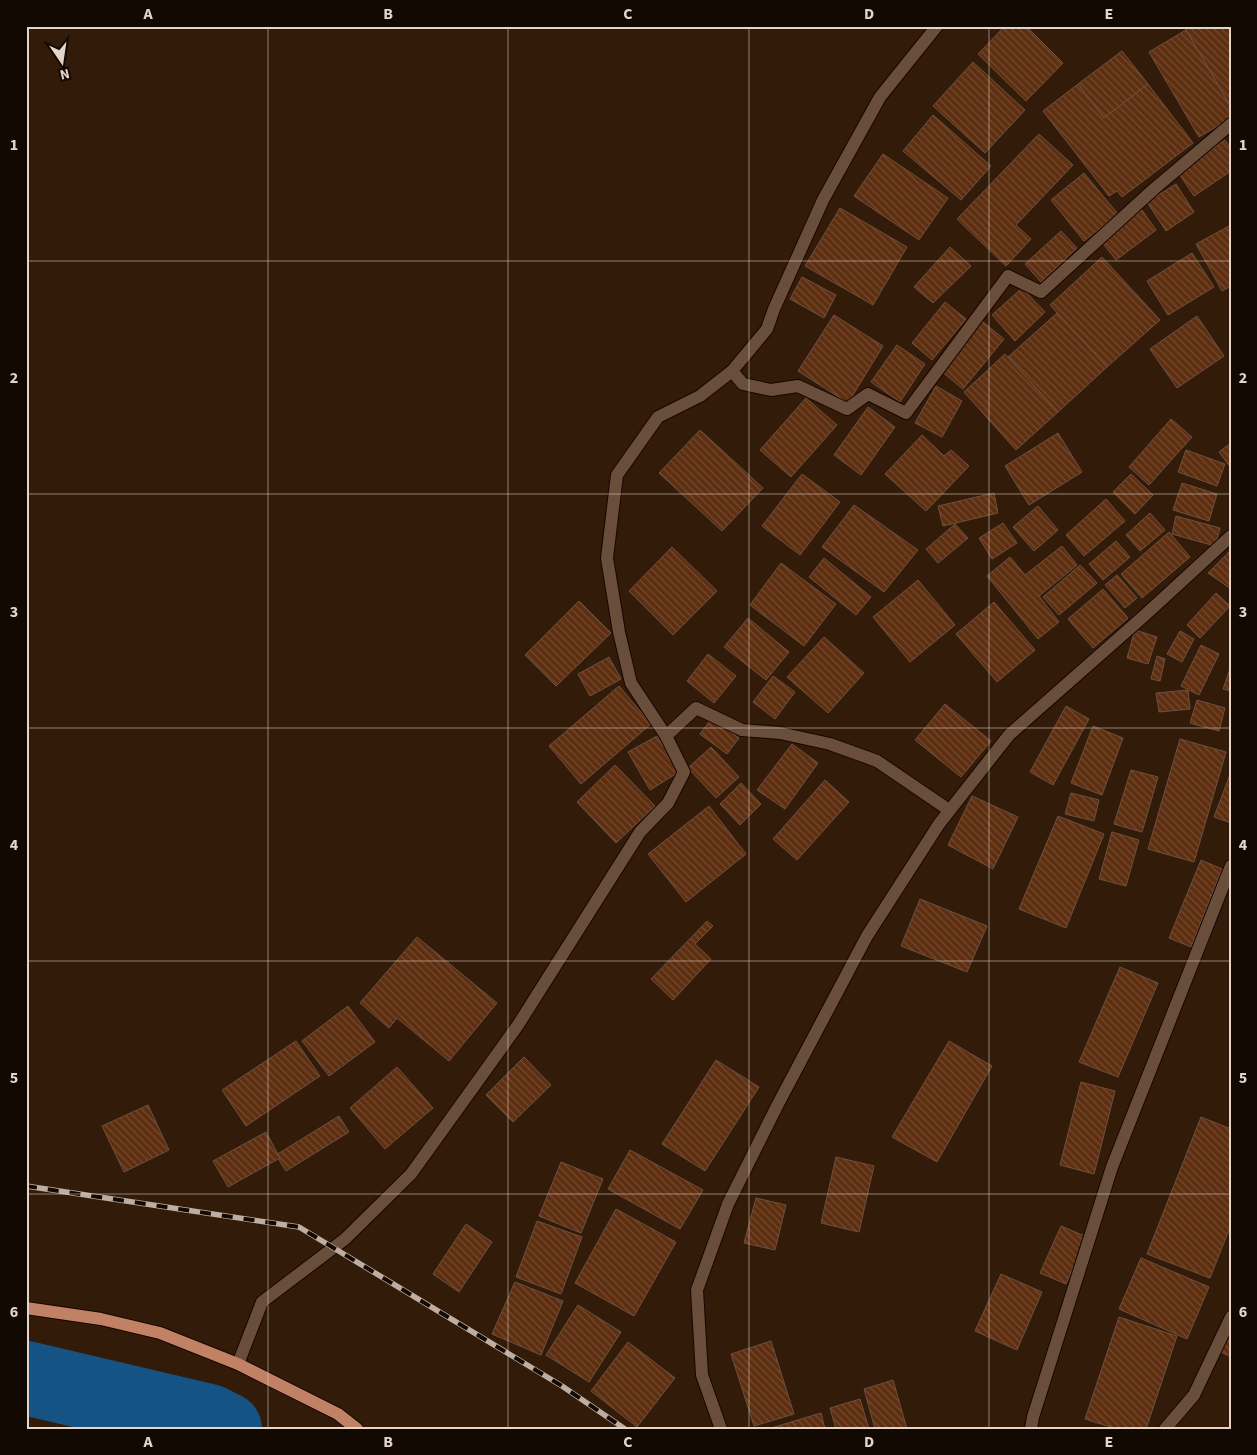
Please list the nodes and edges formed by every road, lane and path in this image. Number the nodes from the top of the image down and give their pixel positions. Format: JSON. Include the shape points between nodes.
{"nodes":[{"id":1,"x":937,"y":26,"type":"edge"},
{"id":2,"x":1231,"y":124,"type":"edge"},
{"id":3,"x":732,"y":371,"type":"junction"},
{"id":4,"x":1231,"y":536,"type":"edge"},
{"id":5,"x":666,"y":736,"type":"junction"},
{"id":6,"x":949,"y":810,"type":"junction"},
{"id":7,"x":1231,"y":866,"type":"edge"},
{"id":8,"x":26,"y":1308,"type":"edge"},
{"id":9,"x":1231,"y":1317,"type":"edge"},
{"id":10,"x":238,"y":1364,"type":"junction"},
{"id":11,"x":357,"y":1429,"type":"edge"},
{"id":12,"x":722,"y":1429,"type":"edge"},
{"id":13,"x":1032,"y":1429,"type":"edge"},
{"id":14,"x":1165,"y":1429,"type":"edge"}],
"edges":[{"from":1,"to":3,"type":"street","via":[[880,97],[823,200],[767,329]]},
{"from":2,"to":3,"type":"street","via":[[1154,188],[1041,292],[1008,276],[906,413],[868,394],[847,409],[798,386],[771,390],[744,384]]},
{"from":3,"to":5,"type":"street","via":[[700,396],[658,417],[617,476],[607,558],[619,632],[631,683]]},
{"from":4,"to":6,"type":"street","via":[[1009,735]]},
{"from":5,"to":6,"type":"street","via":[[696,708],[742,730],[780,733],[830,744],[877,761]]},
{"from":5,"to":10,"type":"street","via":[[684,772],[668,803],[640,832],[518,1025],[411,1174],[345,1239],[262,1302]]},
{"from":6,"to":12,"type":"street","via":[[867,936],[728,1204],[697,1290],[702,1375]]},
{"from":7,"to":13,"type":"street","via":[[1112,1167],[1033,1417]]},
{"from":8,"to":10,"type":"main road","via":[[101,1319],[160,1333]]},
{"from":9,"to":14,"type":"street","via":[[1194,1395]]},
{"from":10,"to":11,"type":"main road","via":[[338,1414]]}]}
